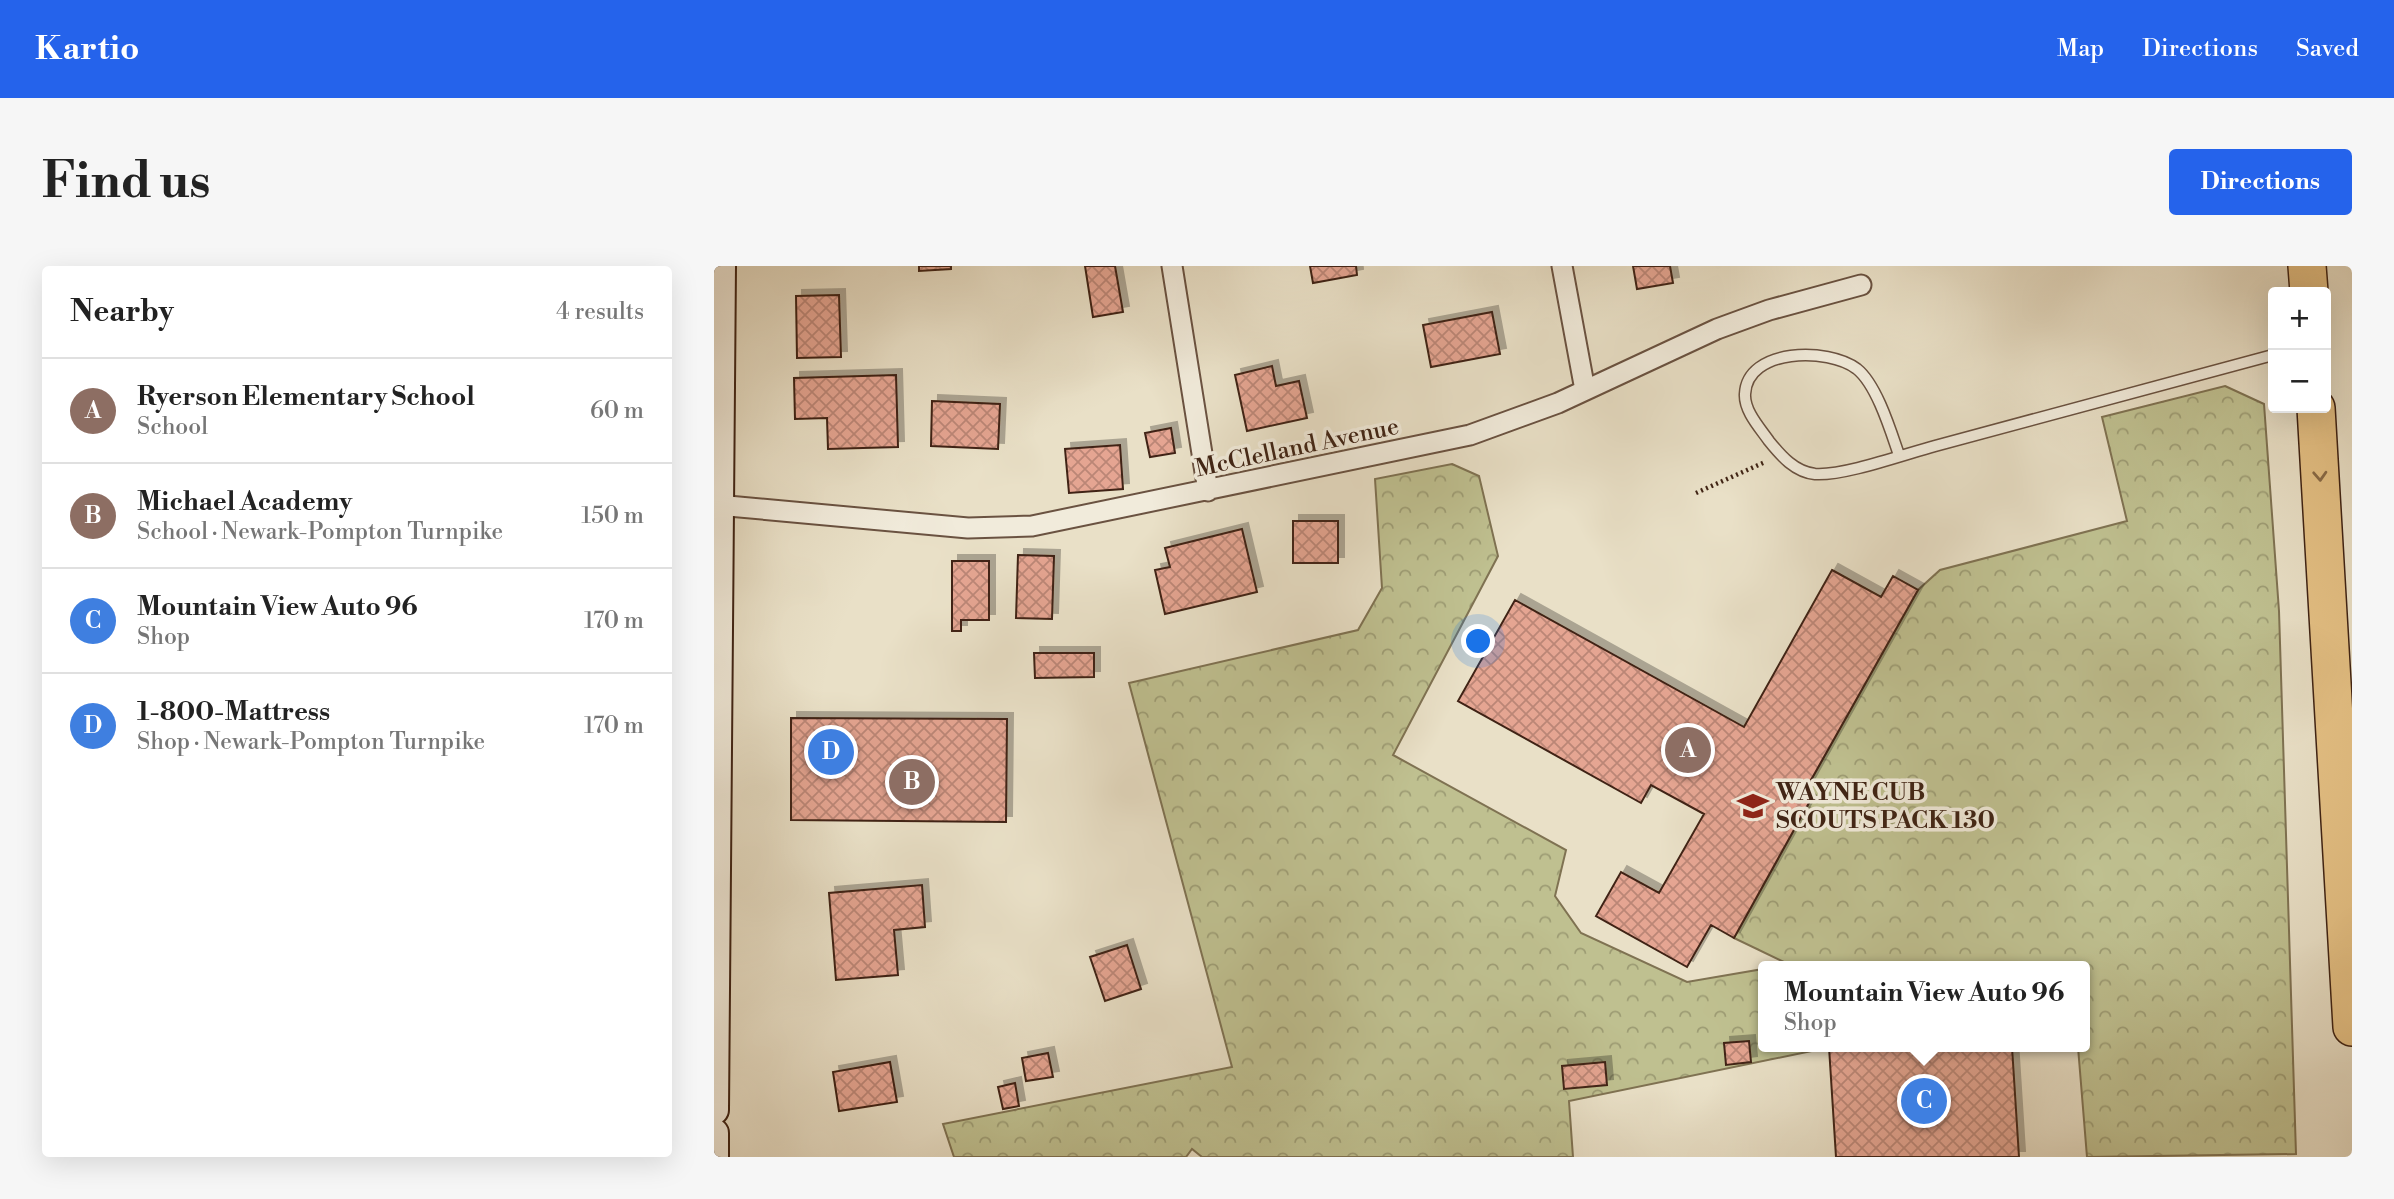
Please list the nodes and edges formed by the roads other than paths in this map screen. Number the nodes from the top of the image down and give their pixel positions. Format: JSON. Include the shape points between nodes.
{"nodes":[{"id":1,"x":721,"y":266,"type":"edge"},
{"id":2,"x":1172,"y":266,"type":"edge"},
{"id":3,"x":1562,"y":266,"type":"edge"},
{"id":4,"x":2307,"y":266,"type":"edge"},
{"id":5,"x":1861,"y":285,"type":"dead end"},
{"id":6,"x":2309,"y":287,"type":"edge"},
{"id":7,"x":2268,"y":356,"type":"edge"},
{"id":8,"x":1585,"y":390,"type":"junction"},
{"id":9,"x":2316,"y":413,"type":"edge"},
{"id":10,"x":1899,"y":455,"type":"junction"},
{"id":11,"x":1208,"y":491,"type":"junction"},
{"id":12,"x":717,"y":505,"type":"junction"},
{"id":13,"x":2352,"y":1027,"type":"edge"},
{"id":14,"x":714,"y":1110,"type":"edge"},
{"id":15,"x":714,"y":1133,"type":"edge"},
{"id":16,"x":715,"y":1157,"type":"edge"}],
"edges":[{"from":1,"to":12,"type":"main road"},
{"from":2,"to":11,"type":"street"},
{"from":3,"to":8,"type":"street"},
{"from":4,"to":6,"type":"highway"},
{"from":5,"to":8,"type":"street","name":"McClelland Avenue","via":[[1717,329]]},
{"from":7,"to":10,"type":"lane"},
{"from":8,"to":11,"type":"street","name":"McClelland Avenue","via":[[1470,435]]},
{"from":9,"to":13,"type":"highway","one_way":true},
{"from":10,"to":10,"type":"lane","via":[[1816,474],[1801,471],[1780,456],[1751,416],[1745,393],[1753,374],[1776,359],[1812,353],[1838,357],[1860,371],[1886,416]]},
{"from":11,"to":12,"type":"street","name":"McClelland Avenue","via":[[1032,526],[995,528]]},
{"from":12,"to":14,"type":"main road"},
{"from":15,"to":16,"type":"main road"}]}
